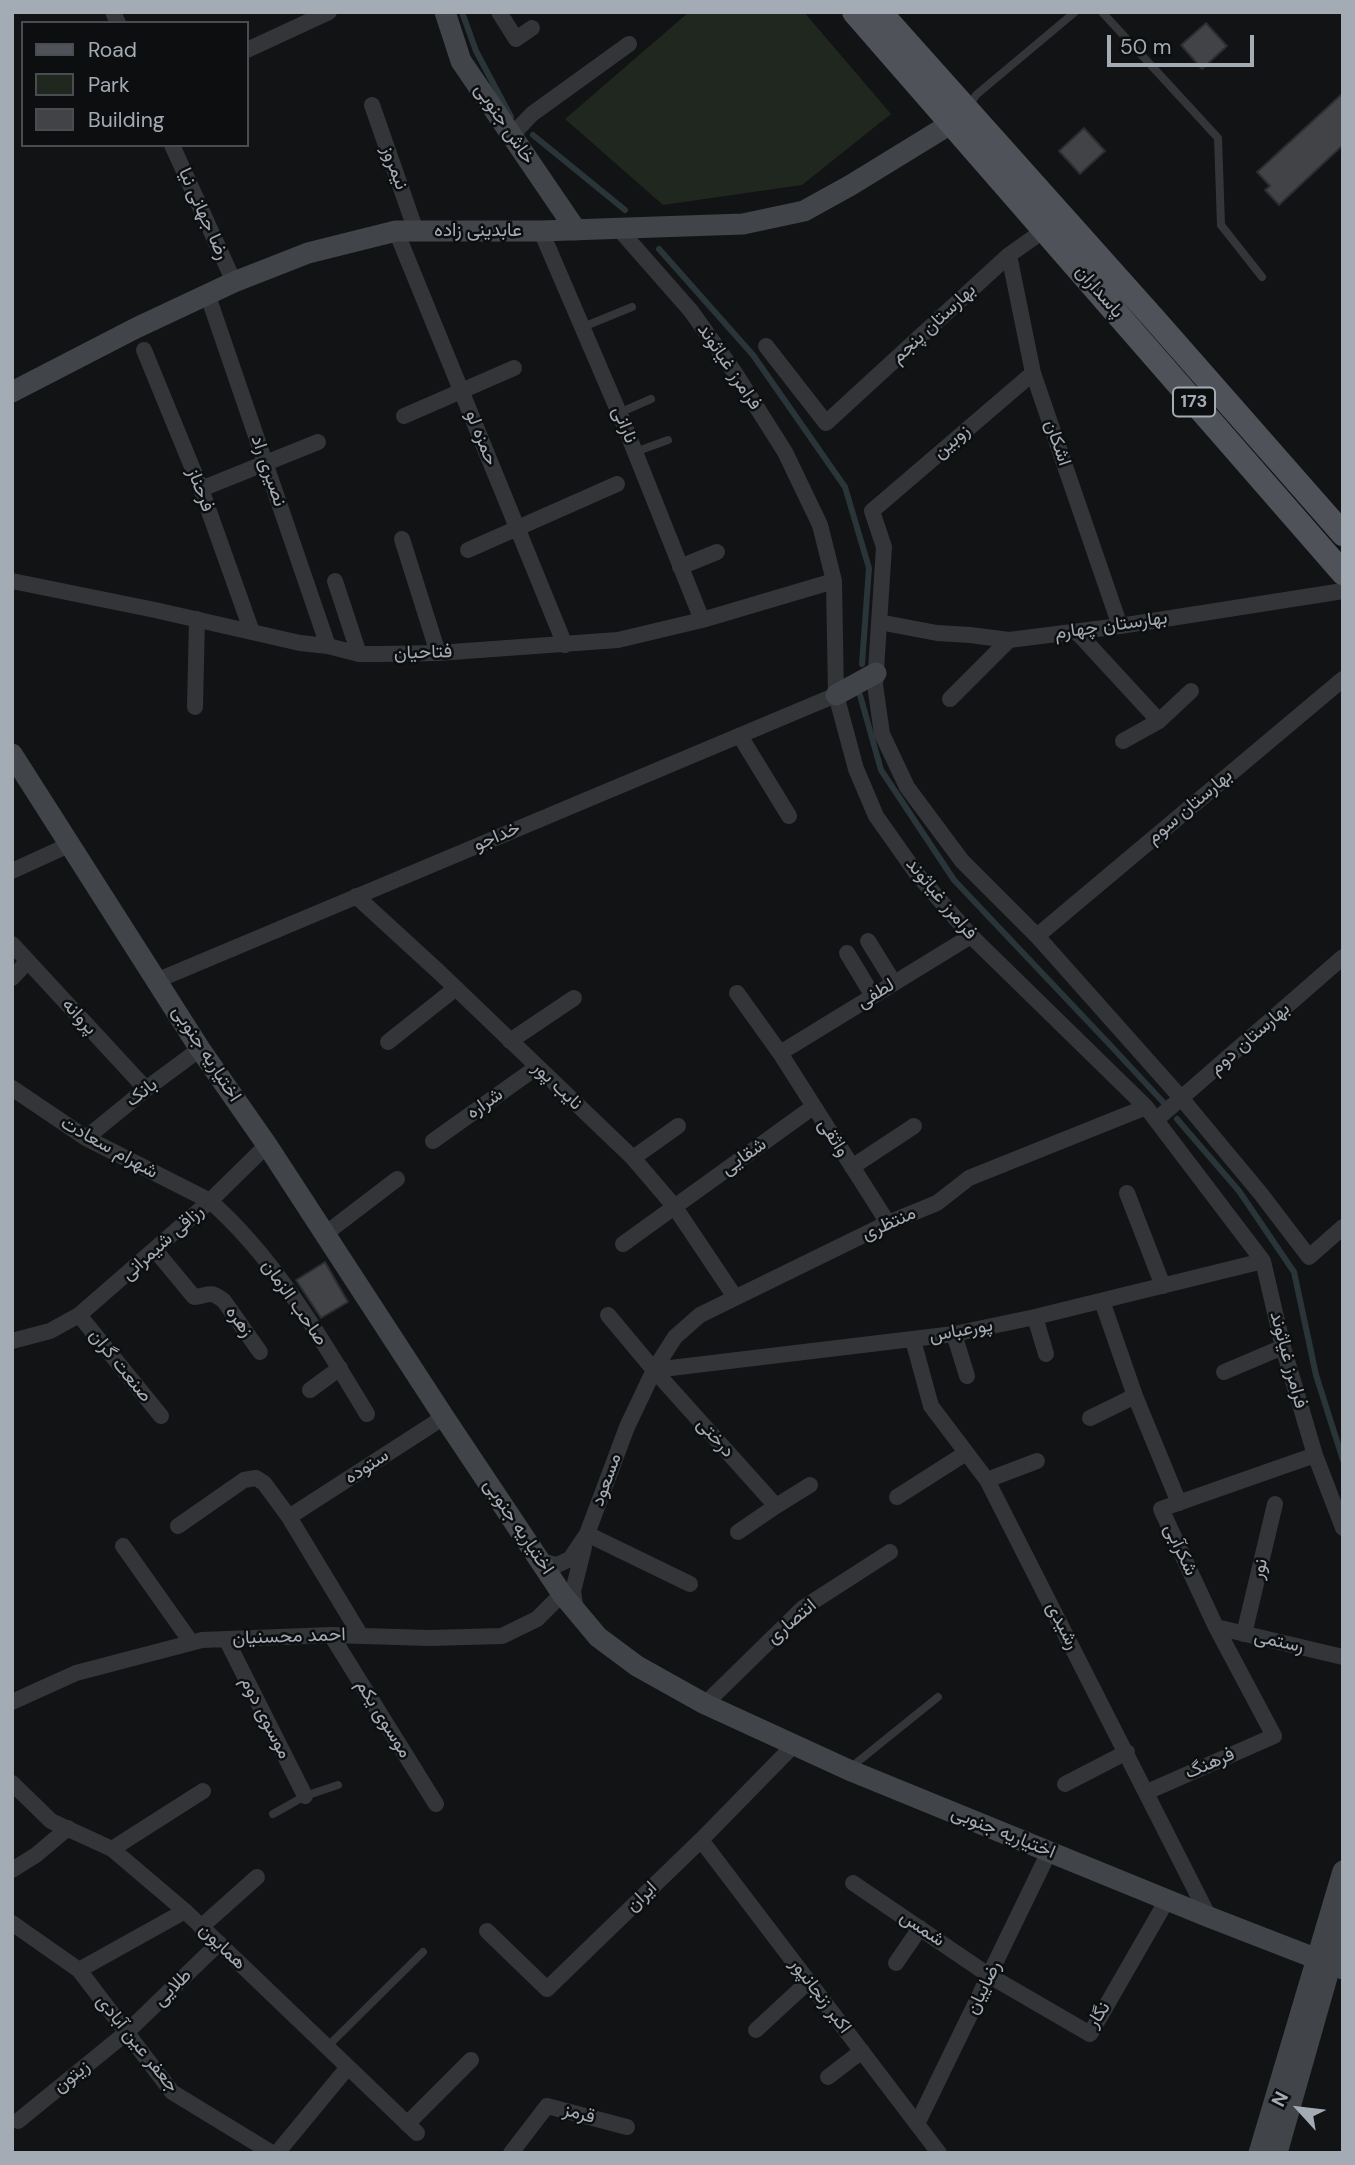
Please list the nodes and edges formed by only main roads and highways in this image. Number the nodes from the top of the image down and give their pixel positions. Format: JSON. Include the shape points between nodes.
{"nodes":[{"id":1,"x":445,"y":12,"type":"edge"},
{"id":2,"x":854,"y":12,"type":"edge"},
{"id":3,"x":880,"y":12,"type":"edge"},
{"id":4,"x":959,"y":116,"type":"junction"},
{"id":5,"x":1054,"y":224,"type":"junction"},
{"id":6,"x":576,"y":230,"type":"junction"},
{"id":7,"x":12,"y":392,"type":"edge"},
{"id":8,"x":1343,"y":534,"type":"edge"},
{"id":9,"x":1343,"y":573,"type":"edge"},
{"id":10,"x":876,"y":674,"type":"road end"},
{"id":11,"x":836,"y":695,"type":"road end"},
{"id":12,"x":12,"y":754,"type":"edge"},
{"id":13,"x":1343,"y":1871,"type":"edge"},
{"id":14,"x":1343,"y":1921,"type":"edge"},
{"id":15,"x":1330,"y":1963,"type":"edge"},
{"id":16,"x":1259,"y":2153,"type":"edge"},
{"id":17,"x":1277,"y":2153,"type":"edge"}],
"edges":[{"from":1,"to":6,"type":"main road","name":"خاش جنوبی","via":[[461,61]]},
{"from":2,"to":4,"type":"main road","name":"پاسداران","number":"173"},
{"from":3,"to":4,"type":"main road","name":"پاسداران","number":"173"},
{"from":4,"to":5,"type":"main road","name":"پاسداران","number":"173"},
{"from":4,"to":6,"type":"main road","name":"عابدینی زاده","via":[[804,212],[743,224]]},
{"from":5,"to":8,"type":"main road","name":"پاسداران","number":"173"},
{"from":5,"to":9,"type":"main road","name":"پاسداران","number":"173"},
{"from":6,"to":7,"type":"main road","name":"عابدینی زاده","via":[[406,231],[308,253],[136,328]]},
{"from":10,"to":11,"type":"main road"},
{"from":12,"to":15,"type":"main road","name":"اختیاریه جنوبی","via":[[200,1049],[444,1417],[562,1594],[598,1637],[637,1666],[705,1704],[849,1770]]},
{"from":13,"to":15,"type":"main road"},
{"from":14,"to":15,"type":"main road"},
{"from":15,"to":16,"type":"main road"},
{"from":15,"to":17,"type":"main road"}]}
